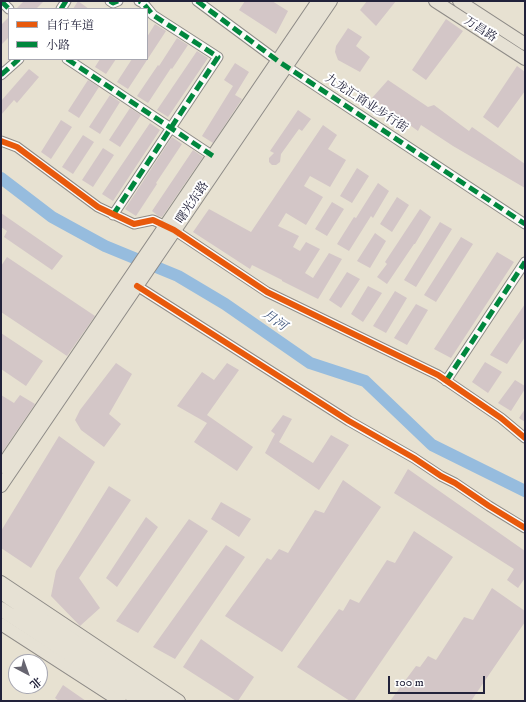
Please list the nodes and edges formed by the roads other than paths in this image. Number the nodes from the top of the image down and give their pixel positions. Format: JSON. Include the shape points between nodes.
{"nodes":[{"id":1,"x":110,"y":1,"type":"edge"},
{"id":2,"x":118,"y":1,"type":"edge"},
{"id":3,"x":139,"y":1,"type":"edge"},
{"id":4,"x":197,"y":1,"type":"edge"},
{"id":5,"x":318,"y":1,"type":"edge"},
{"id":6,"x":332,"y":1,"type":"edge"},
{"id":7,"x":435,"y":1,"type":"edge"},
{"id":8,"x":459,"y":1,"type":"edge"},
{"id":9,"x":147,"y":8,"type":"edge"},
{"id":10,"x":148,"y":9,"type":"edge"},
{"id":11,"x":525,"y":44,"type":"edge"},
{"id":12,"x":525,"y":59,"type":"edge"},
{"id":13,"x":18,"y":60,"type":"edge"},
{"id":14,"x":69,"y":60,"type":"edge"},
{"id":15,"x":282,"y":63,"type":"junction"},
{"id":16,"x":1,"y":75,"type":"edge"},
{"id":17,"x":171,"y":128,"type":"junction"},
{"id":18,"x":1,"y":141,"type":"edge"},
{"id":19,"x":213,"y":156,"type":"junction"},
{"id":20,"x":113,"y":214,"type":"junction"},
{"id":21,"x":525,"y":224,"type":"edge"},
{"id":22,"x":169,"y":228,"type":"junction"},
{"id":23,"x":525,"y":262,"type":"edge"},
{"id":24,"x":139,"y":273,"type":"junction"},
{"id":25,"x":137,"y":286,"type":"junction"},
{"id":26,"x":446,"y":381,"type":"junction"},
{"id":27,"x":525,"y":438,"type":"edge"},
{"id":28,"x":1,"y":467,"type":"edge"},
{"id":29,"x":1,"y":486,"type":"edge"},
{"id":30,"x":525,"y":528,"type":"edge"},
{"id":31,"x":1,"y":582,"type":"edge"},
{"id":32,"x":1,"y":592,"type":"edge"},
{"id":33,"x":1,"y":609,"type":"edge"},
{"id":34,"x":1,"y":624,"type":"edge"},
{"id":35,"x":120,"y":701,"type":"edge"},
{"id":36,"x":141,"y":701,"type":"edge"},
{"id":37,"x":162,"y":701,"type":"edge"},
{"id":38,"x":179,"y":701,"type":"edge"}],
"edges":[{"from":1,"to":2,"type":"street"},
{"from":3,"to":9,"type":"street"},
{"from":4,"to":15,"type":"street","name":"九龙汇商业步行街"},
{"from":5,"to":15,"type":"main road","name":"曙光东路"},
{"from":6,"to":15,"type":"main road","name":"曙光东路"},
{"from":7,"to":12,"type":"main road","name":"万昌路"},
{"from":8,"to":11,"type":"main road","name":"万昌路"},
{"from":10,"to":17,"type":"street","via":[[153,15],[218,57]]},
{"from":13,"to":16,"type":"street"},
{"from":14,"to":17,"type":"street"},
{"from":15,"to":19,"type":"main road","name":"曙光东路"},
{"from":15,"to":21,"type":"street","name":"九龙汇商业步行街"},
{"from":15,"to":22,"type":"main road","name":"曙光东路"},
{"from":17,"to":19,"type":"street"},
{"from":17,"to":20,"type":"street"},
{"from":18,"to":20,"type":"street","via":[[17,147],[98,208]]},
{"from":19,"to":22,"type":"main road","name":"曙光东路"},
{"from":20,"to":22,"type":"street","via":[[134,224],[153,220]]},
{"from":22,"to":24,"type":"main road","name":"曙光东路"},
{"from":22,"to":26,"type":"street","via":[[267,292]]},
{"from":23,"to":26,"type":"street"},
{"from":24,"to":25,"type":"main road","name":"曙光东路"},
{"from":24,"to":28,"type":"main road","name":"曙光东路"},
{"from":25,"to":29,"type":"main road","name":"曙光东路"},
{"from":25,"to":30,"type":"street","via":[[349,422],[414,458]]},
{"from":26,"to":27,"type":"street","via":[[501,418]]},
{"from":31,"to":38,"type":"main road"},
{"from":32,"to":37,"type":"highway"},
{"from":33,"to":36,"type":"highway"},
{"from":34,"to":35,"type":"main road"}]}
